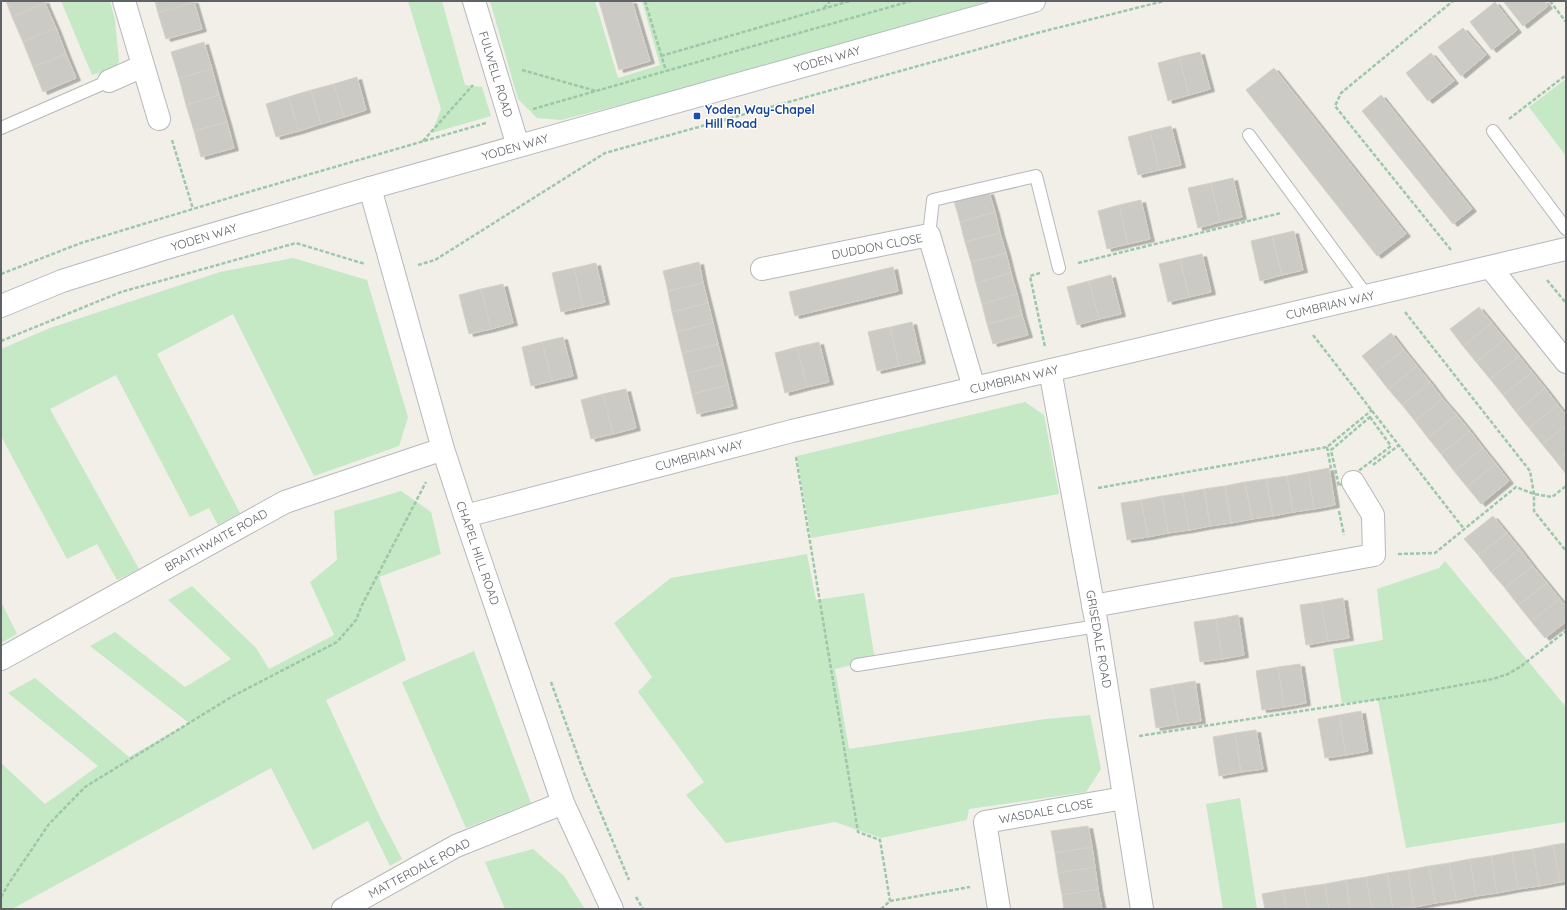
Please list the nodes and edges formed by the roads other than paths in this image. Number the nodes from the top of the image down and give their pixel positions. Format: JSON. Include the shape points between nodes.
{"nodes":[{"id":1,"x":124,"y":1,"type":"edge"},
{"id":2,"x":474,"y":1,"type":"edge"},
{"id":3,"x":1034,"y":1,"type":"edge"},
{"id":4,"x":143,"y":66,"type":"junction"},
{"id":5,"x":109,"y":81,"type":"joint"},
{"id":6,"x":159,"y":119,"type":"road end"},
{"id":7,"x":1,"y":128,"type":"edge"},
{"id":8,"x":1493,"y":131,"type":"road end"},
{"id":9,"x":1249,"y":135,"type":"dead end"},
{"id":10,"x":518,"y":146,"type":"junction"},
{"id":11,"x":370,"y":188,"type":"junction"},
{"id":12,"x":1566,"y":229,"type":"edge"},
{"id":13,"x":929,"y":235,"type":"junction"},
{"id":14,"x":1566,"y":249,"type":"edge"},
{"id":15,"x":1490,"y":267,"type":"junction"},
{"id":16,"x":1059,"y":268,"type":"road end"},
{"id":17,"x":762,"y":269,"type":"dead end"},
{"id":18,"x":1367,"y":296,"type":"junction"},
{"id":19,"x":1,"y":306,"type":"edge"},
{"id":20,"x":1566,"y":362,"type":"edge"},
{"id":21,"x":1050,"y":370,"type":"junction"},
{"id":22,"x":974,"y":388,"type":"junction"},
{"id":23,"x":443,"y":448,"type":"junction"},
{"id":24,"x":1353,"y":482,"type":"dead end"},
{"id":25,"x":465,"y":516,"type":"junction"},
{"id":26,"x":1095,"y":616,"type":"junction"},
{"id":27,"x":1,"y":659,"type":"edge"},
{"id":28,"x":857,"y":665,"type":"dead end"},
{"id":29,"x":1124,"y":798,"type":"junction"},
{"id":30,"x":563,"y":802,"type":"junction"},
{"id":31,"x":343,"y":909,"type":"edge"},
{"id":32,"x":612,"y":909,"type":"edge"},
{"id":33,"x":999,"y":909,"type":"edge"},
{"id":34,"x":1142,"y":909,"type":"edge"}],
"edges":[{"from":1,"to":4,"type":"street"},
{"from":2,"to":10,"type":"street","name":"FULWELL ROAD"},
{"from":3,"to":10,"type":"street","name":"YODEN WAY"},
{"from":4,"to":5,"type":"street"},
{"from":4,"to":6,"type":"street"},
{"from":5,"to":7,"type":"lane"},
{"from":8,"to":12,"type":"lane"},
{"from":9,"to":18,"type":"lane"},
{"from":10,"to":11,"type":"street","name":"YODEN WAY"},
{"from":11,"to":19,"type":"street","name":"YODEN WAY","via":[[62,281]]},
{"from":11,"to":23,"type":"street","name":"CHAPEL HILL ROAD"},
{"from":13,"to":16,"type":"lane","via":[[933,200],[1036,176]]},
{"from":13,"to":17,"type":"street","name":"DUDDON CLOSE"},
{"from":13,"to":22,"type":"street","name":"DUDDON CLOSE"},
{"from":14,"to":15,"type":"street","name":"CUMBRIAN WAY"},
{"from":15,"to":18,"type":"street","name":"CUMBRIAN WAY"},
{"from":15,"to":20,"type":"street"},
{"from":18,"to":21,"type":"street","name":"CUMBRIAN WAY"},
{"from":21,"to":22,"type":"street","name":"CUMBRIAN WAY"},
{"from":21,"to":26,"type":"street","name":"GRISEDALE ROAD"},
{"from":22,"to":25,"type":"street","name":"CUMBRIAN WAY","via":[[792,431]]},
{"from":23,"to":25,"type":"street","name":"CHAPEL HILL ROAD"},
{"from":23,"to":27,"type":"street","name":"BRAITHWAITE ROAD","via":[[285,502]]},
{"from":24,"to":26,"type":"street","via":[[1373,515],[1374,555]]},
{"from":25,"to":30,"type":"street","name":"CHAPEL HILL ROAD"},
{"from":26,"to":28,"type":"lane"},
{"from":26,"to":29,"type":"street","name":"GRISEDALE ROAD"},
{"from":29,"to":33,"type":"street","name":"WASDALE CLOSE","via":[[985,822]]},
{"from":29,"to":34,"type":"street","name":"GRISEDALE ROAD"},
{"from":30,"to":31,"type":"street","name":"MATTERDALE ROAD","via":[[456,846]]},
{"from":30,"to":32,"type":"street","name":"CHAPEL HILL ROAD"}]}
